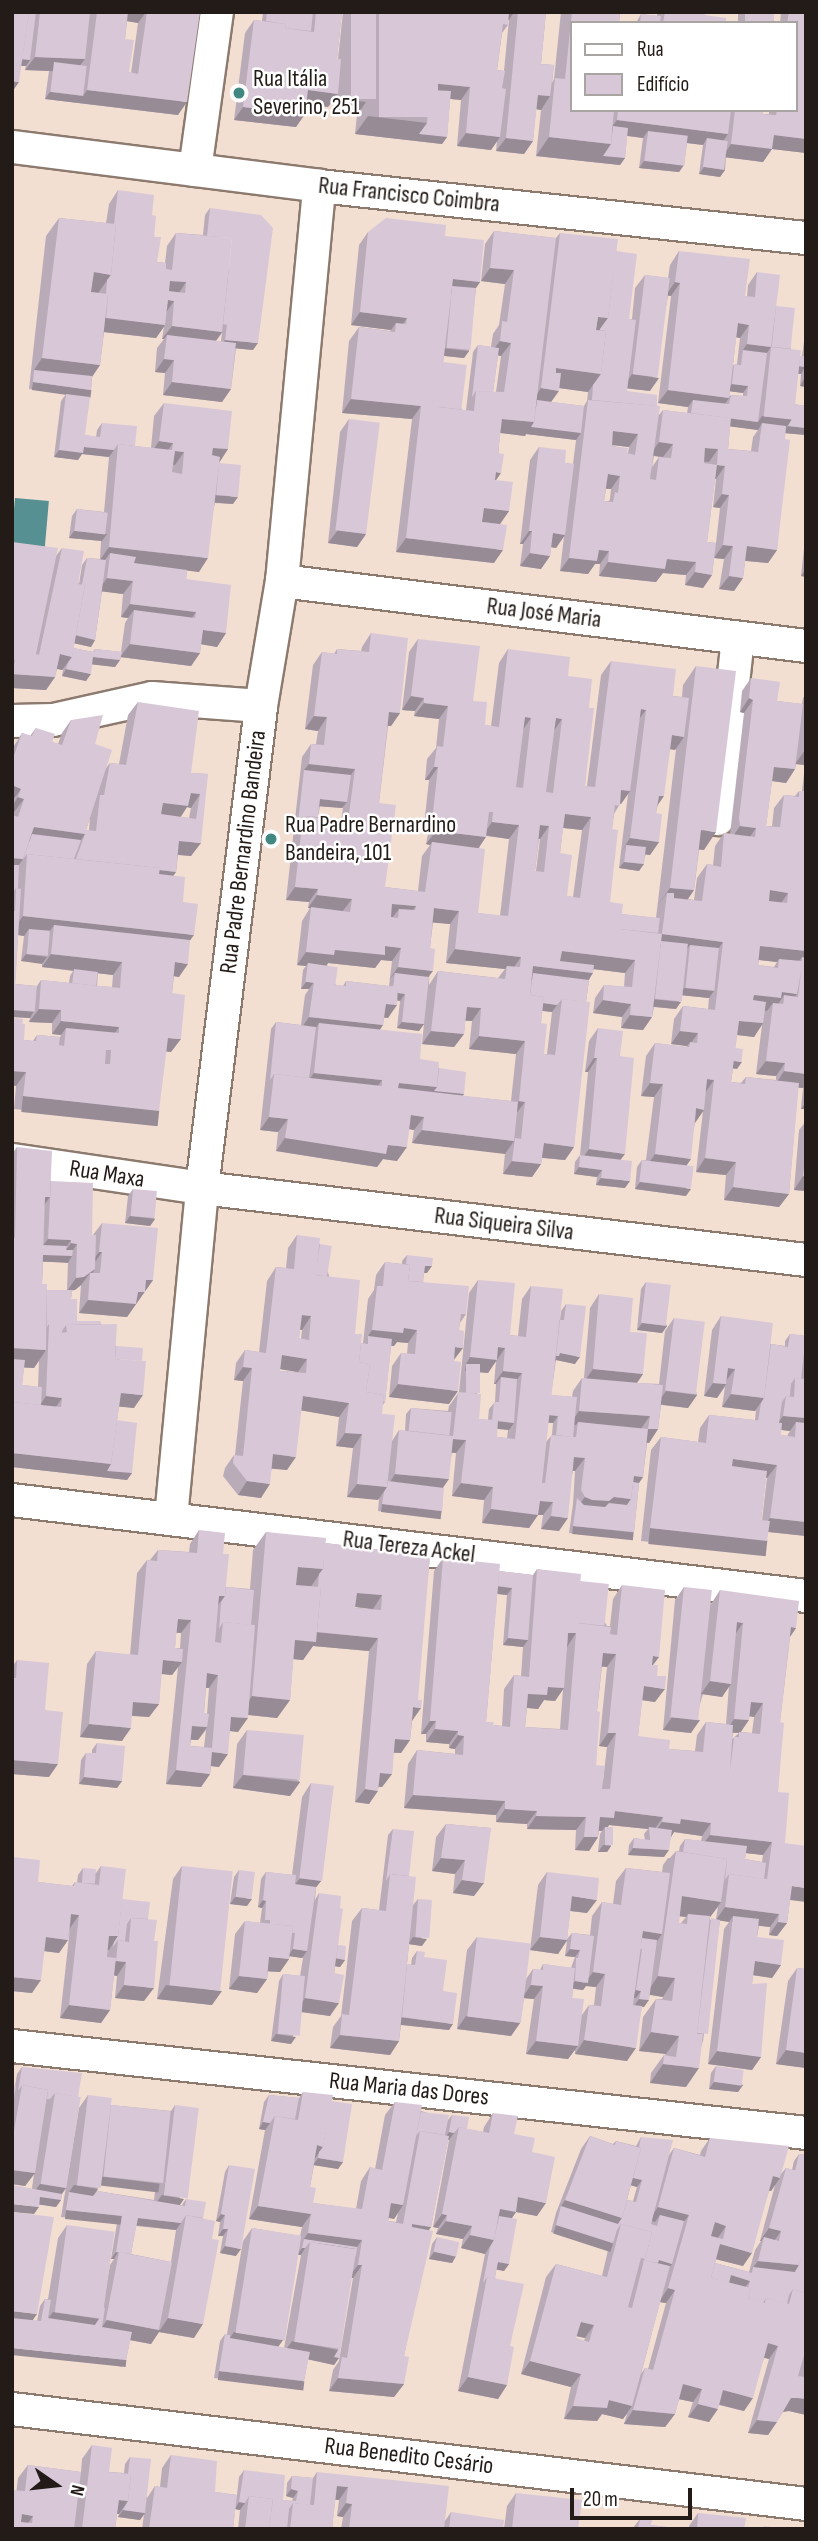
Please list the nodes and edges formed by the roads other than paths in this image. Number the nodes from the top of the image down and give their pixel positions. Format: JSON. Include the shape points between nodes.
{"nodes":[{"id":1,"x":218,"y":12,"type":"edge"},
{"id":2,"x":12,"y":147,"type":"edge"},
{"id":3,"x":195,"y":170,"type":"junction"},
{"id":4,"x":319,"y":186,"type":"junction"},
{"id":5,"x":806,"y":238,"type":"edge"},
{"id":6,"x":282,"y":581,"type":"junction"},
{"id":7,"x":738,"y":638,"type":"junction"},
{"id":8,"x":806,"y":646,"type":"edge"},
{"id":9,"x":261,"y":706,"type":"junction"},
{"id":10,"x":12,"y":721,"type":"edge"},
{"id":11,"x":718,"y":820,"type":"edge"},
{"id":12,"x":12,"y":1160,"type":"edge"},
{"id":13,"x":202,"y":1188,"type":"junction"},
{"id":14,"x":806,"y":1260,"type":"edge"},
{"id":15,"x":12,"y":1500,"type":"edge"},
{"id":16,"x":171,"y":1518,"type":"junction"},
{"id":17,"x":806,"y":1596,"type":"edge"},
{"id":18,"x":12,"y":2046,"type":"edge"},
{"id":19,"x":806,"y":2133,"type":"edge"},
{"id":20,"x":12,"y":2409,"type":"edge"},
{"id":21,"x":806,"y":2504,"type":"edge"}],
"edges":[{"from":1,"to":3,"type":"street"},
{"from":2,"to":3,"type":"street","name":"Rua Francisco Coimbra"},
{"from":3,"to":4,"type":"street","name":"Rua Francisco Coimbra"},
{"from":4,"to":5,"type":"street","name":"Rua Francisco Coimbra"},
{"from":4,"to":6,"type":"street","name":"Rua Padre Bernardino Bandeira"},
{"from":6,"to":7,"type":"street","name":"Rua José Maria"},
{"from":6,"to":9,"type":"street","name":"Rua Padre Bernardino Bandeira"},
{"from":7,"to":8,"type":"street","name":"Rua José Maria"},
{"from":7,"to":11,"type":"street"},
{"from":9,"to":10,"type":"street","via":[[152,698],[54,720]]},
{"from":9,"to":13,"type":"street","name":"Rua Padre Bernardino Bandeira"},
{"from":12,"to":13,"type":"street","name":"Rua Maxa"},
{"from":13,"to":14,"type":"street","name":"Rua Siqueira Silva"},
{"from":13,"to":16,"type":"street","name":"Rua Padre Bernardino Bandeira"},
{"from":15,"to":16,"type":"street","name":"Rua Tereza Ackel"},
{"from":16,"to":17,"type":"street","name":"Rua Tereza Ackel"},
{"from":18,"to":19,"type":"street","name":"Rua Maria das Dores"},
{"from":20,"to":21,"type":"street","name":"Rua Benedito Cesário"}]}
